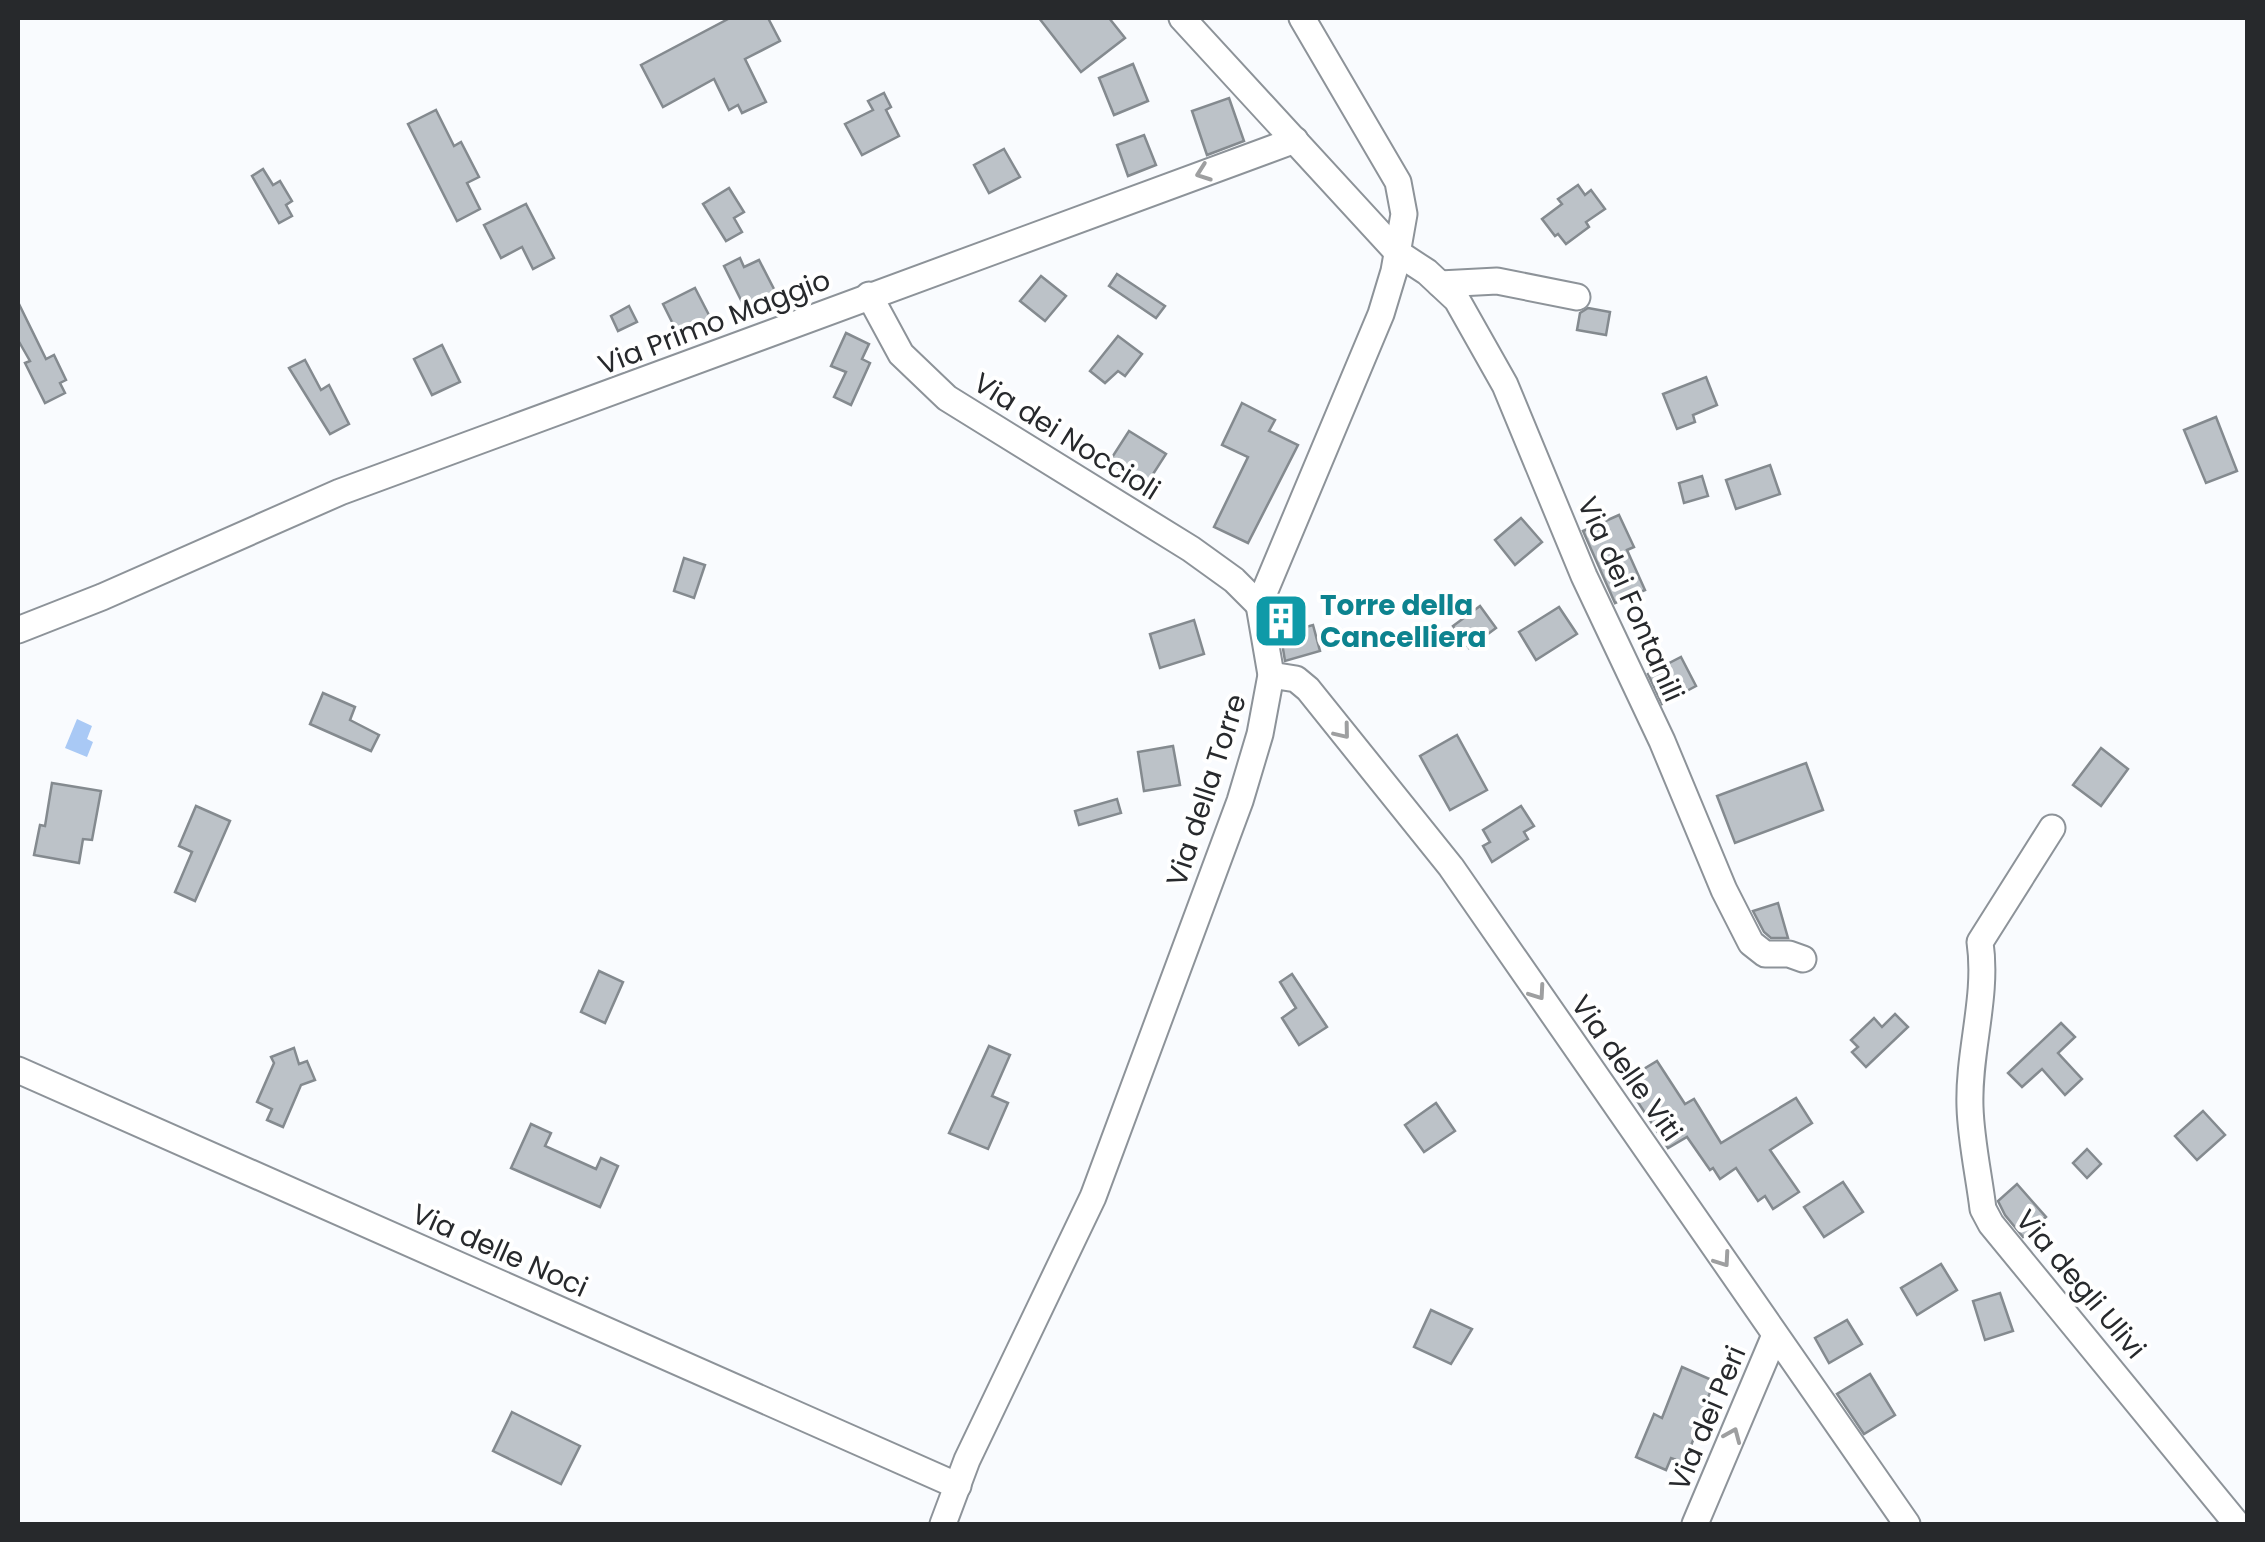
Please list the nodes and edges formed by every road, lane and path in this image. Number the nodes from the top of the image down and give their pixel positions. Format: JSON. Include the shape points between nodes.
{"nodes":[{"id":1,"x":1182,"y":18,"type":"edge"},
{"id":2,"x":1302,"y":18,"type":"edge"},
{"id":3,"x":1294,"y":140,"type":"junction"},
{"id":4,"x":1398,"y":253,"type":"junction"},
{"id":5,"x":1440,"y":284,"type":"junction"},
{"id":6,"x":869,"y":295,"type":"junction"},
{"id":7,"x":1577,"y":297,"type":"dead end"},
{"id":8,"x":1259,"y":605,"type":"junction"},
{"id":9,"x":18,"y":630,"type":"edge"},
{"id":10,"x":1271,"y":675,"type":"junction"},
{"id":11,"x":2052,"y":828,"type":"dead end"},
{"id":12,"x":1803,"y":958,"type":"dead end"},
{"id":13,"x":18,"y":1070,"type":"edge"},
{"id":14,"x":1775,"y":1335,"type":"junction"},
{"id":15,"x":958,"y":1486,"type":"junction"},
{"id":16,"x":944,"y":1524,"type":"edge"},
{"id":17,"x":1695,"y":1524,"type":"edge"},
{"id":18,"x":1908,"y":1524,"type":"edge"},
{"id":19,"x":2238,"y":1524,"type":"edge"}],
"edges":[{"from":1,"to":3,"type":"street"},
{"from":2,"to":4,"type":"street","via":[[1398,182],[1404,214]]},
{"from":3,"to":4,"type":"street"},
{"from":3,"to":6,"type":"street","name":"Via Primo Maggio","one_way":true},
{"from":4,"to":5,"type":"street","name":"Via dei Fontanili"},
{"from":4,"to":8,"type":"street","via":[[1365,356]]},
{"from":5,"to":7,"type":"street","via":[[1497,281]]},
{"from":5,"to":12,"type":"street","name":"Via dei Fontanili","via":[[1465,313],[1504,386],[1751,944],[1765,954]]},
{"from":6,"to":8,"type":"street","name":"Via dei Noccioli","via":[[901,354],[947,398],[1191,549]]},
{"from":6,"to":9,"type":"street","name":"Via Primo Maggio","via":[[340,492]]},
{"from":8,"to":10,"type":"street","name":"Via della Torre"},
{"from":10,"to":14,"type":"street","name":"Via delle Viti","one_way":true,"via":[[1296,679],[1308,689],[1451,867]]},
{"from":10,"to":15,"type":"street","name":"Via della Torre","via":[[1240,801],[1124,1120]]},
{"from":11,"to":19,"type":"street","name":"Via degli Ulivi","via":[[1980,942],[1982,995],[1970,1107],[1983,1209]]},
{"from":13,"to":15,"type":"street","name":"Via delle Noci"},
{"from":17,"to":14,"type":"street","name":"Via dei Peri","one_way":true},
{"from":14,"to":18,"type":"street","name":"Via delle Viti"},
{"from":15,"to":16,"type":"street","name":"Via della Torre"}]}
